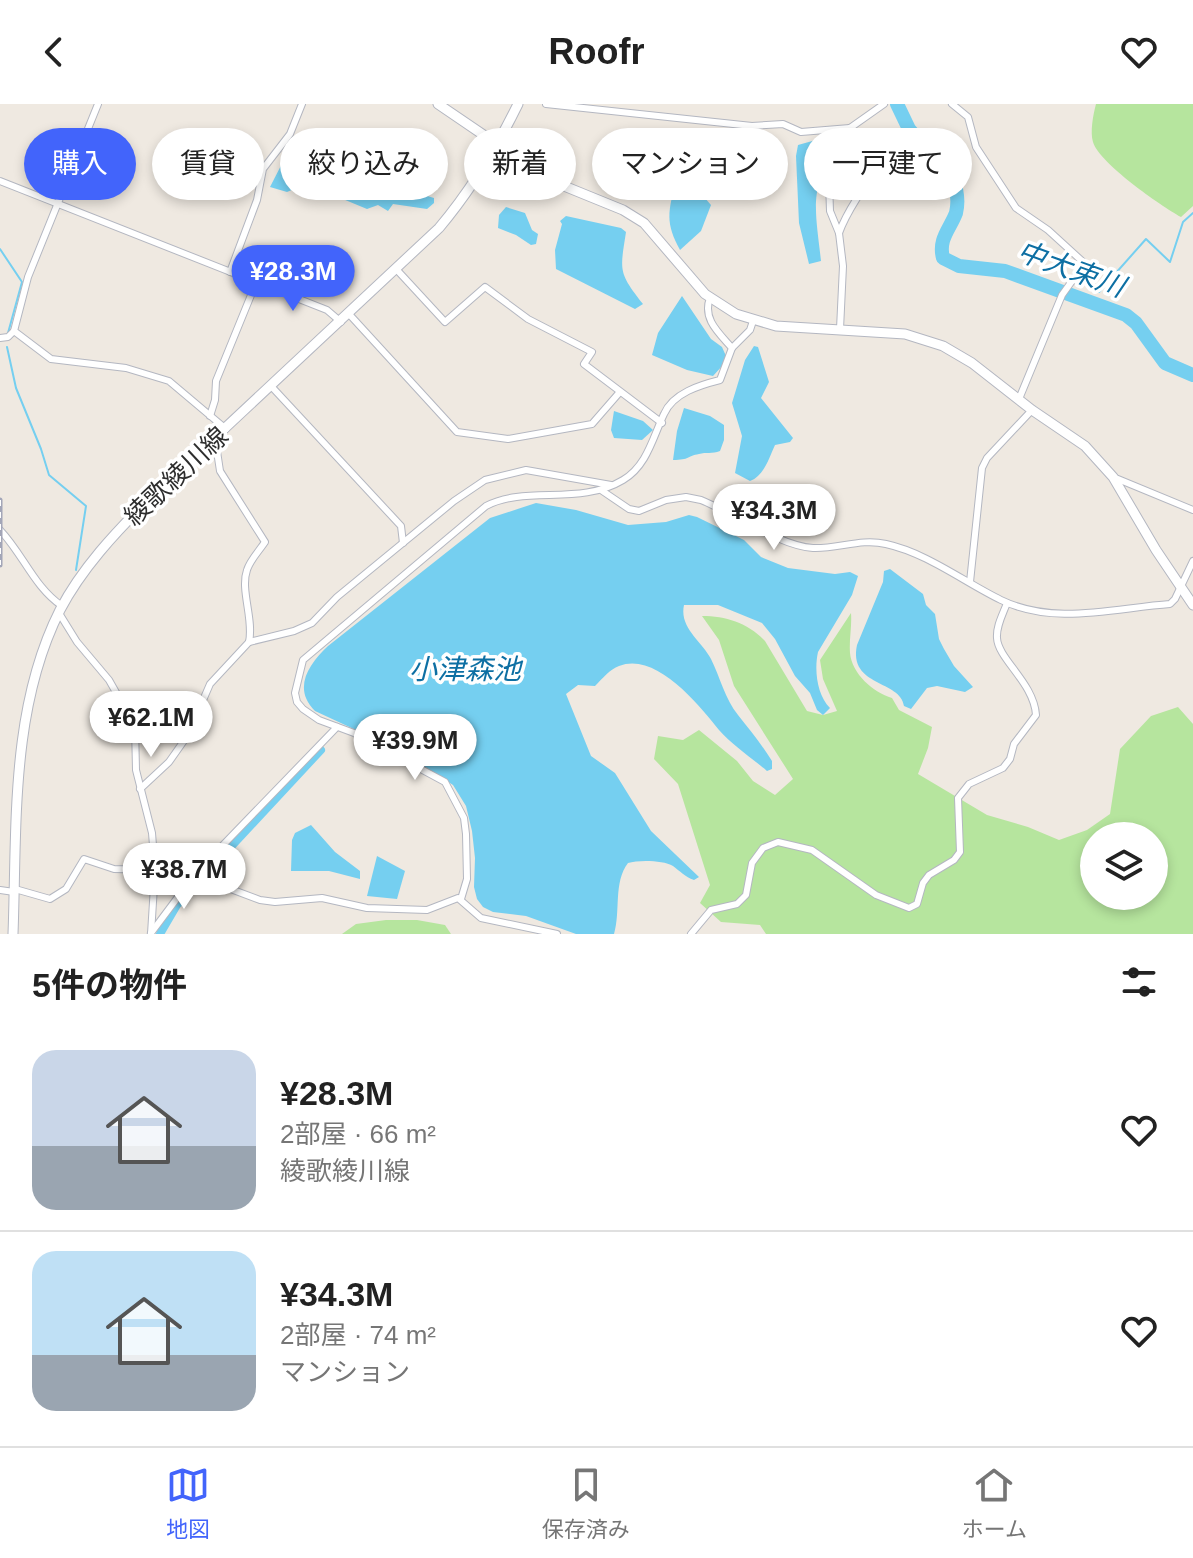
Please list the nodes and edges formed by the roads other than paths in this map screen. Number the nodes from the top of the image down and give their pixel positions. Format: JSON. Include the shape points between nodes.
{"nodes":[{"id":1,"x":98,"y":104,"type":"edge"},
{"id":2,"x":302,"y":104,"type":"edge"},
{"id":3,"x":438,"y":104,"type":"edge"},
{"id":4,"x":518,"y":104,"type":"edge"},
{"id":5,"x":546,"y":104,"type":"edge"},
{"id":6,"x":884,"y":104,"type":"edge"},
{"id":7,"x":952,"y":104,"type":"edge"},
{"id":8,"x":472,"y":128,"type":"edge"},
{"id":9,"x":506,"y":128,"type":"edge"},
{"id":10,"x":850,"y":128,"type":"edge"},
{"id":11,"x":804,"y":132,"type":"edge"},
{"id":12,"x":0,"y":181,"type":"edge"},
{"id":13,"x":576,"y":191,"type":"edge"},
{"id":14,"x":464,"y":196,"type":"edge"},
{"id":15,"x":830,"y":200,"type":"edge"},
{"id":16,"x":855,"y":200,"type":"edge"},
{"id":17,"x":58,"y":205,"type":"junction"},
{"id":18,"x":839,"y":233,"type":"junction"},
{"id":19,"x":397,"y":270,"type":"junction"},
{"id":20,"x":230,"y":272,"type":"junction"},
{"id":21,"x":256,"y":283,"type":"junction"},
{"id":22,"x":710,"y":298,"type":"junction"},
{"id":23,"x":345,"y":318,"type":"junction"},
{"id":24,"x":753,"y":321,"type":"junction"},
{"id":25,"x":840,"y":329,"type":"junction"},
{"id":26,"x":14,"y":331,"type":"junction"},
{"id":27,"x":0,"y":338,"type":"edge"},
{"id":28,"x":732,"y":348,"type":"junction"},
{"id":29,"x":271,"y":386,"type":"junction"},
{"id":30,"x":619,"y":393,"type":"junction"},
{"id":31,"x":1019,"y":399,"type":"junction"},
{"id":32,"x":1032,"y":410,"type":"junction"},
{"id":33,"x":210,"y":416,"type":"junction"},
{"id":34,"x":662,"y":423,"type":"junction"},
{"id":35,"x":226,"y":429,"type":"junction"},
{"id":36,"x":215,"y":438,"type":"junction"},
{"id":37,"x":1113,"y":477,"type":"junction"},
{"id":38,"x":615,"y":485,"type":"junction"},
{"id":39,"x":601,"y":490,"type":"junction"},
{"id":40,"x":1193,"y":510,"type":"edge"},
{"id":41,"x":0,"y":530,"type":"edge"},
{"id":42,"x":403,"y":543,"type":"junction"},
{"id":43,"x":1193,"y":561,"type":"edge"},
{"id":44,"x":970,"y":582,"type":"junction"},
{"id":45,"x":1181,"y":587,"type":"junction"},
{"id":46,"x":1007,"y":603,"type":"junction"},
{"id":47,"x":1193,"y":605,"type":"edge"},
{"id":48,"x":61,"y":609,"type":"junction"},
{"id":49,"x":249,"y":642,"type":"junction"},
{"id":50,"x":337,"y":727,"type":"junction"},
{"id":51,"x":140,"y":789,"type":"junction"},
{"id":52,"x":155,"y":870,"type":"junction"},
{"id":53,"x":196,"y":873,"type":"junction"},
{"id":54,"x":0,"y":890,"type":"edge"},
{"id":55,"x":14,"y":891,"type":"junction"},
{"id":56,"x":461,"y":899,"type":"junction"},
{"id":57,"x":151,"y":933,"type":"edge"},
{"id":58,"x":13,"y":934,"type":"edge"},
{"id":59,"x":557,"y":934,"type":"edge"},
{"id":60,"x":691,"y":934,"type":"edge"}],
"edges":[{"from":1,"to":17,"type":"street"},
{"from":2,"to":20,"type":"street","via":[[290,134],[263,169]]},
{"from":3,"to":8,"type":"main road"},
{"from":4,"to":9,"type":"main road","name":"綾歌綾川線"},
{"from":5,"to":11,"type":"street","via":[[752,126],[783,124]]},
{"from":6,"to":10,"type":"street"},
{"from":7,"to":31,"type":"street","via":[[968,117],[976,147],[1016,208],[1082,261],[1063,291]]},
{"from":12,"to":17,"type":"street"},
{"from":13,"to":22,"type":"main road","via":[[644,223]]},
{"from":14,"to":19,"type":"main road","name":"綾歌綾川線"},
{"from":15,"to":18,"type":"street"},
{"from":16,"to":18,"type":"street"},
{"from":17,"to":20,"type":"street"},
{"from":17,"to":26,"type":"street","via":[[28,277]]},
{"from":18,"to":25,"type":"street"},
{"from":19,"to":23,"type":"main road","name":"綾歌綾川線"},
{"from":19,"to":30,"type":"street","via":[[445,322],[485,287],[528,319],[592,352],[584,364]]},
{"from":20,"to":21,"type":"street"},
{"from":21,"to":23,"type":"street"},
{"from":21,"to":33,"type":"street","via":[[216,381]]},
{"from":22,"to":24,"type":"main road"},
{"from":22,"to":28,"type":"street","via":[[708,317]]},
{"from":23,"to":29,"type":"main road","name":"綾歌綾川線"},
{"from":23,"to":30,"type":"street","via":[[457,432],[508,439],[592,424]]},
{"from":24,"to":25,"type":"main road"},
{"from":24,"to":28,"type":"street"},
{"from":25,"to":31,"type":"main road","via":[[905,334],[943,346]]},
{"from":26,"to":27,"type":"street"},
{"from":26,"to":33,"type":"street","via":[[51,359],[126,368],[169,381]]},
{"from":28,"to":34,"type":"street","via":[[720,380],[693,387],[664,412]]},
{"from":29,"to":35,"type":"main road","name":"綾歌綾川線"},
{"from":29,"to":42,"type":"street","via":[[401,526]]},
{"from":30,"to":34,"type":"street"},
{"from":31,"to":32,"type":"main road"},
{"from":32,"to":37,"type":"main road","via":[[1085,446]]},
{"from":32,"to":44,"type":"street","via":[[982,468]]},
{"from":33,"to":35,"type":"street"},
{"from":34,"to":38,"type":"street","via":[[651,448]]},
{"from":35,"to":36,"type":"main road","name":"綾歌綾川線"},
{"from":36,"to":48,"type":"main road","name":"綾歌綾川線","via":[[114,535]]},
{"from":36,"to":49,"type":"street","via":[[220,471],[265,542],[246,577]]},
{"from":37,"to":40,"type":"street"},
{"from":37,"to":45,"type":"main road"},
{"from":38,"to":39,"type":"street"},
{"from":38,"to":42,"type":"street","via":[[526,470],[507,473],[464,494]]},
{"from":39,"to":44,"type":"street","via":[[639,511],[666,500],[701,500],[786,541],[813,548],[886,544]]},
{"from":39,"to":50,"type":"street","via":[[486,506],[324,641],[303,660],[295,693],[303,709]]},
{"from":41,"to":48,"type":"street"},
{"from":42,"to":49,"type":"street","via":[[312,623]]},
{"from":43,"to":45,"type":"street"},
{"from":44,"to":46,"type":"street"},
{"from":45,"to":46,"type":"street","via":[[1170,604],[1123,611],[1050,613]]},
{"from":45,"to":47,"type":"main road"},
{"from":46,"to":60,"type":"street","via":[[997,629],[998,647],[1030,693],[1036,715],[1003,768],[969,784],[958,798],[960,852],[929,875],[917,904],[909,908],[876,895],[812,850],[778,842],[763,848],[752,863],[746,895],[737,904],[711,910]]},
{"from":48,"to":51,"type":"street","via":[[77,642],[131,714]]},
{"from":48,"to":55,"type":"main road","name":"綾歌綾川線","via":[[28,701]]},
{"from":49,"to":51,"type":"street","via":[[210,684],[188,735],[169,762]]},
{"from":50,"to":53,"type":"street"},
{"from":50,"to":56,"type":"street","via":[[445,782],[464,818],[467,879]]},
{"from":51,"to":52,"type":"street"},
{"from":52,"to":55,"type":"street","via":[[114,869],[84,859],[66,889],[50,899]]},
{"from":52,"to":57,"type":"street"},
{"from":53,"to":56,"type":"street","via":[[275,902],[322,898],[367,908],[427,910]]},
{"from":53,"to":57,"type":"street"},
{"from":54,"to":55,"type":"street"},
{"from":55,"to":58,"type":"main road","name":"綾歌綾川線"},
{"from":56,"to":59,"type":"street","via":[[481,918]]}]}
